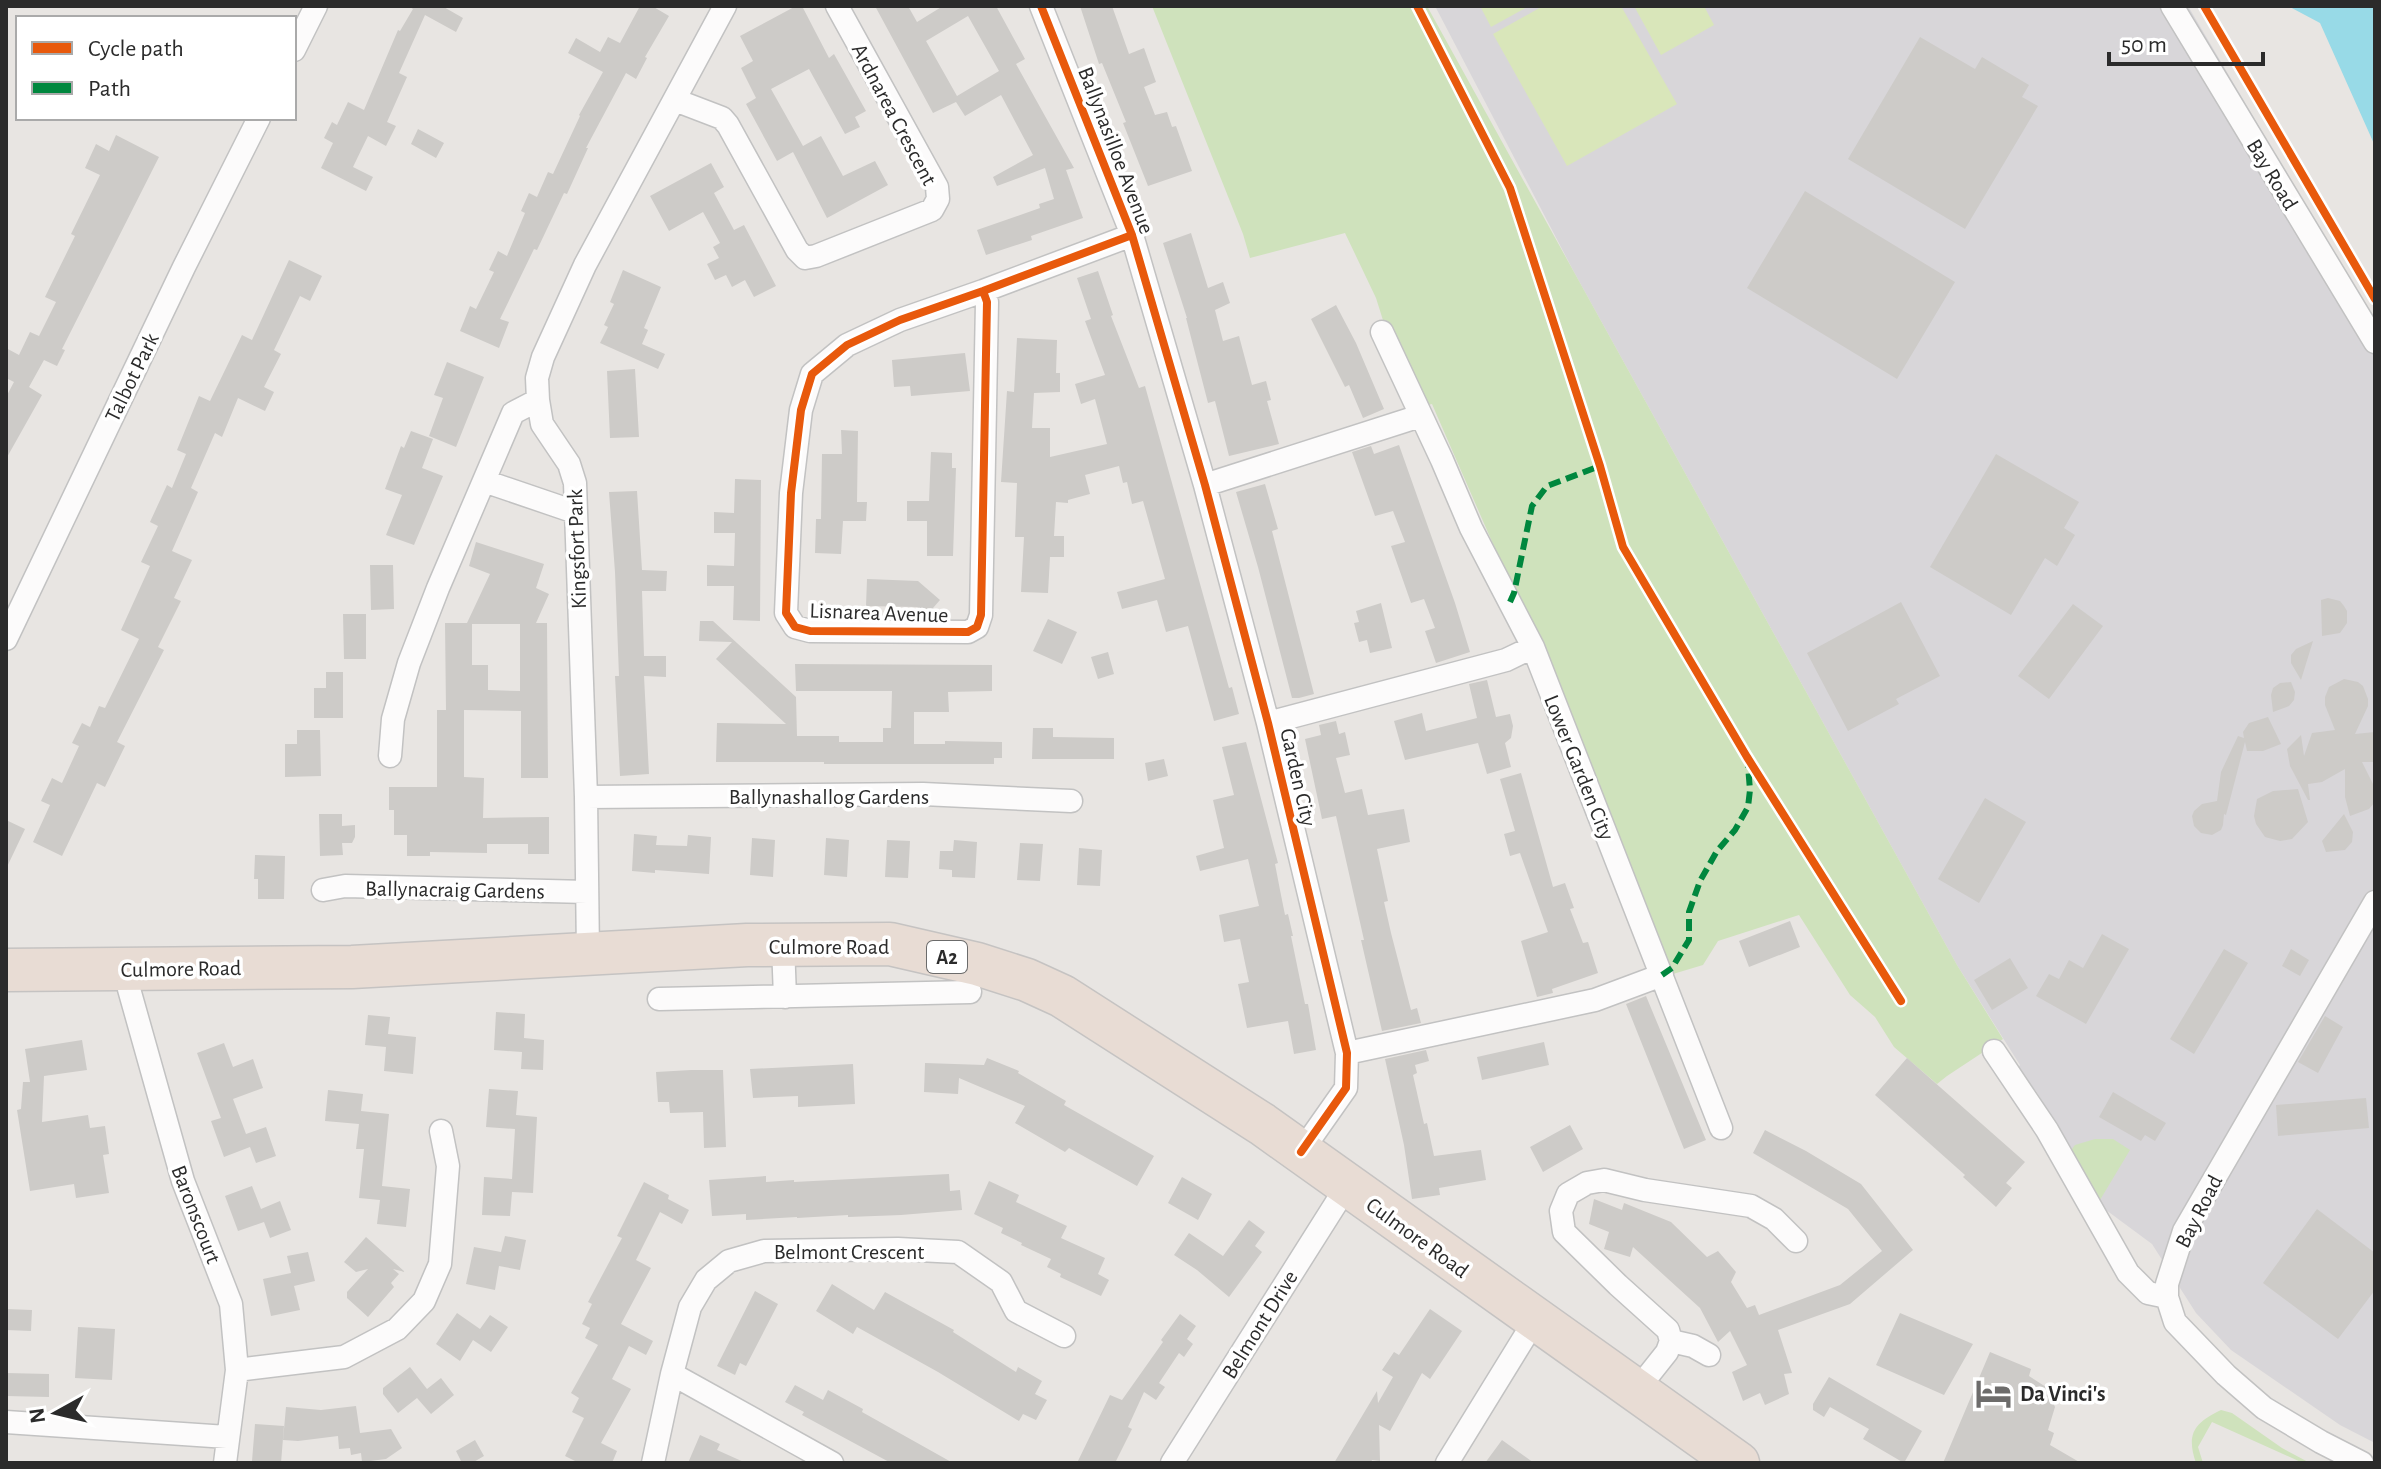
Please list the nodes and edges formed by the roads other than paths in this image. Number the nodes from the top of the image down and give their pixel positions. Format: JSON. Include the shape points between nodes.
{"nodes":[{"id":1,"x":316,"y":6,"type":"edge"},
{"id":2,"x":725,"y":6,"type":"edge"},
{"id":3,"x":837,"y":6,"type":"edge"},
{"id":4,"x":1041,"y":6,"type":"edge"},
{"id":5,"x":2172,"y":6,"type":"edge"},
{"id":6,"x":296,"y":46,"type":"edge"},
{"id":7,"x":675,"y":100,"type":"junction"},
{"id":8,"x":258,"y":120,"type":"edge"},
{"id":9,"x":1132,"y":235,"type":"junction"},
{"id":10,"x":983,"y":291,"type":"junction"},
{"id":11,"x":1382,"y":332,"type":"dead end"},
{"id":12,"x":2375,"y":342,"type":"edge"},
{"id":13,"x":538,"y":400,"type":"junction"},
{"id":14,"x":1180,"y":401,"type":"joint"},
{"id":15,"x":1420,"y":416,"type":"junction"},
{"id":16,"x":484,"y":481,"type":"junction"},
{"id":17,"x":1205,"y":485,"type":"junction"},
{"id":18,"x":575,"y":512,"type":"junction"},
{"id":19,"x":6,"y":639,"type":"edge"},
{"id":20,"x":1533,"y":647,"type":"junction"},
{"id":21,"x":1268,"y":723,"type":"junction"},
{"id":22,"x":390,"y":756,"type":"dead end"},
{"id":23,"x":586,"y":797,"type":"junction"},
{"id":24,"x":1071,"y":801,"type":"dead end"},
{"id":25,"x":323,"y":890,"type":"dead end"},
{"id":26,"x":587,"y":892,"type":"junction"},
{"id":27,"x":2375,"y":902,"type":"edge"},
{"id":28,"x":783,"y":945,"type":"junction"},
{"id":29,"x":588,"y":954,"type":"junction"},
{"id":30,"x":132,"y":969,"type":"junction"},
{"id":31,"x":6,"y":970,"type":"edge"},
{"id":32,"x":1662,"y":975,"type":"junction"},
{"id":33,"x":970,"y":992,"type":"dead end"},
{"id":34,"x":785,"y":997,"type":"junction"},
{"id":35,"x":659,"y":999,"type":"dead end"},
{"id":36,"x":1994,"y":1051,"type":"dead end"},
{"id":37,"x":1347,"y":1053,"type":"junction"},
{"id":38,"x":1721,"y":1128,"type":"dead end"},
{"id":39,"x":441,"y":1131,"type":"dead end"},
{"id":40,"x":1301,"y":1152,"type":"junction"},
{"id":41,"x":1347,"y":1186,"type":"junction"},
{"id":42,"x":1796,"y":1241,"type":"dead end"},
{"id":43,"x":2167,"y":1297,"type":"junction"},
{"id":44,"x":1535,"y":1320,"type":"junction"},
{"id":45,"x":1064,"y":1336,"type":"dead end"},
{"id":46,"x":1671,"y":1341,"type":"junction"},
{"id":47,"x":1709,"y":1355,"type":"dead end"},
{"id":48,"x":237,"y":1370,"type":"junction"},
{"id":49,"x":672,"y":1374,"type":"junction"},
{"id":50,"x":1636,"y":1391,"type":"junction"},
{"id":51,"x":6,"y":1422,"type":"edge"},
{"id":52,"x":227,"y":1437,"type":"junction"},
{"id":53,"x":225,"y":1463,"type":"edge"},
{"id":54,"x":653,"y":1463,"type":"edge"},
{"id":55,"x":832,"y":1463,"type":"edge"},
{"id":56,"x":1172,"y":1463,"type":"edge"},
{"id":57,"x":1447,"y":1463,"type":"edge"},
{"id":58,"x":1738,"y":1463,"type":"edge"},
{"id":59,"x":2362,"y":1463,"type":"edge"}],
"edges":[{"from":1,"to":6,"type":"street"},
{"from":2,"to":7,"type":"street","name":"Kingsfort Park"},
{"from":3,"to":7,"type":"street","name":"Ardnarea Crescent","via":[[937,187],[932,210],[805,258],[728,125]]},
{"from":4,"to":9,"type":"street","name":"Ballynasilloe Avenue"},
{"from":5,"to":12,"type":"street","name":"Bay Road"},
{"from":7,"to":13,"type":"street","name":"Kingsfort Park","via":[[585,265],[543,357]]},
{"from":8,"to":19,"type":"street","name":"Talbot Park"},
{"from":9,"to":10,"type":"street","name":"Lisnarea Avenue"},
{"from":9,"to":14,"type":"street","name":"Ballynasilloe Avenue"},
{"from":10,"to":10,"type":"street","name":"Lisnarea Avenue","via":[[847,345],[812,374],[801,410],[791,493],[786,613],[795,627],[881,633],[968,632],[977,627],[982,584],[987,302]]},
{"from":11,"to":15,"type":"street","name":"Lower Garden City"},
{"from":13,"to":16,"type":"street","via":[[513,413]]},
{"from":13,"to":18,"type":"street","name":"Kingsfort Park","via":[[542,424],[569,464]]},
{"from":14,"to":17,"type":"street","name":"Garden City"},
{"from":15,"to":17,"type":"street"},
{"from":15,"to":20,"type":"street","name":"Lower Garden City"},
{"from":16,"to":18,"type":"street"},
{"from":16,"to":22,"type":"street","via":[[409,663],[393,719]]},
{"from":17,"to":21,"type":"street","name":"Garden City"},
{"from":18,"to":23,"type":"street","name":"Kingsfort Park"},
{"from":20,"to":21,"type":"street","via":[[1506,660]]},
{"from":20,"to":32,"type":"street","name":"Lower Garden City"},
{"from":21,"to":37,"type":"street","name":"Garden City"},
{"from":23,"to":24,"type":"street","name":"Ballynashallog Gardens","via":[[923,794]]},
{"from":23,"to":26,"type":"street","name":"Kingsfort Park"},
{"from":25,"to":26,"type":"street","name":"Ballynacraig Gardens","via":[[345,886]]},
{"from":26,"to":29,"type":"street","name":"Kingsfort Park"},
{"from":27,"to":43,"type":"street","name":"Bay Road","via":[[2184,1231]]},
{"from":28,"to":29,"type":"highway","name":"Culmore Road","number":"A2"},
{"from":28,"to":34,"type":"street"},
{"from":28,"to":40,"type":"highway","name":"Culmore Road","number":"A2","via":[[890,944],[1027,980],[1076,1004]]},
{"from":29,"to":30,"type":"highway","name":"Culmore Road","number":"A2","via":[[352,967]]},
{"from":30,"to":31,"type":"highway","name":"Culmore Road","number":"A2"},
{"from":30,"to":48,"type":"street","name":"Baronscourt","via":[[129,989],[183,1181],[231,1304]]},
{"from":32,"to":37,"type":"street","via":[[1595,1000]]},
{"from":32,"to":38,"type":"street","name":"Lower Garden City"},
{"from":33,"to":34,"type":"street"},
{"from":34,"to":35,"type":"street"},
{"from":36,"to":43,"type":"street","via":[[2047,1130],[2128,1273],[2148,1293]]},
{"from":37,"to":40,"type":"street","name":"Garden City","via":[[1346,1088]]},
{"from":39,"to":48,"type":"street","via":[[448,1166],[440,1264],[424,1301],[397,1329],[344,1357]]},
{"from":40,"to":41,"type":"highway","name":"Culmore Road","number":"A2"},
{"from":41,"to":44,"type":"highway","name":"Culmore Road","number":"A2"},
{"from":41,"to":56,"type":"street","name":"Belmont Drive"},
{"from":42,"to":46,"type":"street","via":[[1751,1206],[1604,1180],[1568,1194],[1561,1211],[1564,1232],[1668,1330]]},
{"from":43,"to":59,"type":"street","via":[[2175,1322],[2264,1408]]},
{"from":44,"to":50,"type":"highway","name":"Culmore Road","number":"A2"},
{"from":44,"to":57,"type":"street"},
{"from":45,"to":49,"type":"street","name":"Belmont Crescent","via":[[1016,1311],[1001,1282],[958,1252],[764,1251],[729,1261],[706,1280],[690,1307]]},
{"from":46,"to":47,"type":"street"},
{"from":46,"to":50,"type":"street"},
{"from":48,"to":52,"type":"street","name":"Baronscourt"},
{"from":49,"to":54,"type":"street","name":"Belmont Crescent"},
{"from":49,"to":55,"type":"street"},
{"from":50,"to":58,"type":"highway","name":"Culmore Road","number":"A2"},
{"from":51,"to":52,"type":"street"},
{"from":52,"to":53,"type":"street","name":"Baronscourt"}]}
